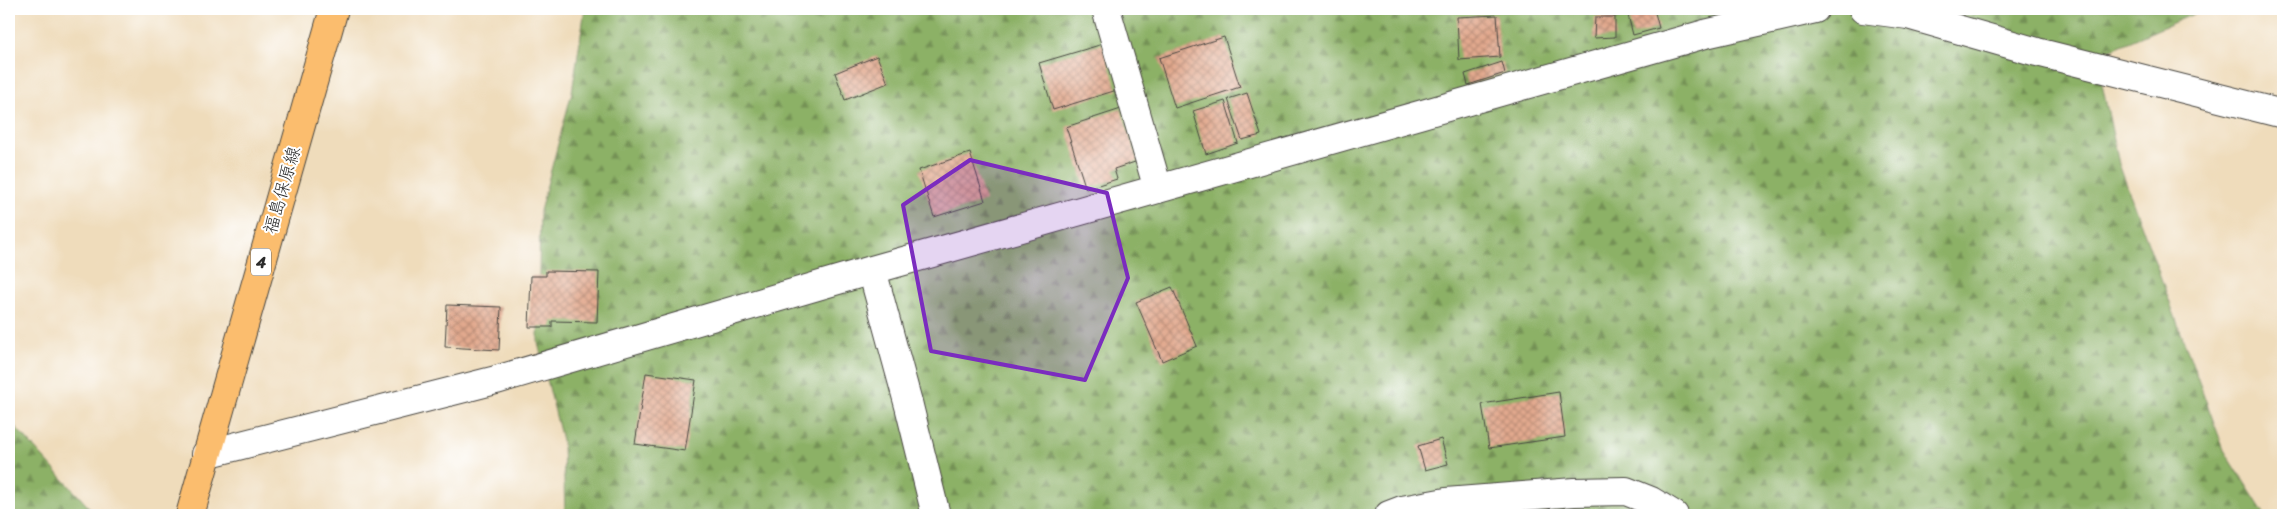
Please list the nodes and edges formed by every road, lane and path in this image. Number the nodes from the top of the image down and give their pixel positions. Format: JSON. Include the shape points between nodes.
{"nodes":[{"id":1,"x":334,"y":9,"type":"edge"},
{"id":2,"x":1106,"y":9,"type":"edge"},
{"id":3,"x":1815,"y":9,"type":"edge"},
{"id":4,"x":1863,"y":9,"type":"edge"},
{"id":5,"x":2283,"y":114,"type":"edge"},
{"id":6,"x":1158,"y":189,"type":"junction"},
{"id":7,"x":872,"y":270,"type":"junction"},
{"id":8,"x":206,"y":454,"type":"junction"},
{"id":9,"x":190,"y":515,"type":"edge"},
{"id":10,"x":936,"y":515,"type":"edge"},
{"id":11,"x":1389,"y":515,"type":"edge"},
{"id":12,"x":1674,"y":515,"type":"edge"}],
"edges":[{"from":1,"to":8,"type":"main road","name":"福島保原線","number":"4"},
{"from":2,"to":6,"type":"street"},
{"from":3,"to":6,"type":"street","via":[[1705,34]]},
{"from":4,"to":5,"type":"street","via":[[1908,15]]},
{"from":6,"to":7,"type":"street"},
{"from":7,"to":8,"type":"street","via":[[496,380]]},
{"from":7,"to":10,"type":"street"},
{"from":8,"to":9,"type":"main road","name":"福島保原線","number":"4"},
{"from":11,"to":12,"type":"street","via":[[1446,502],[1626,491]]}]}
